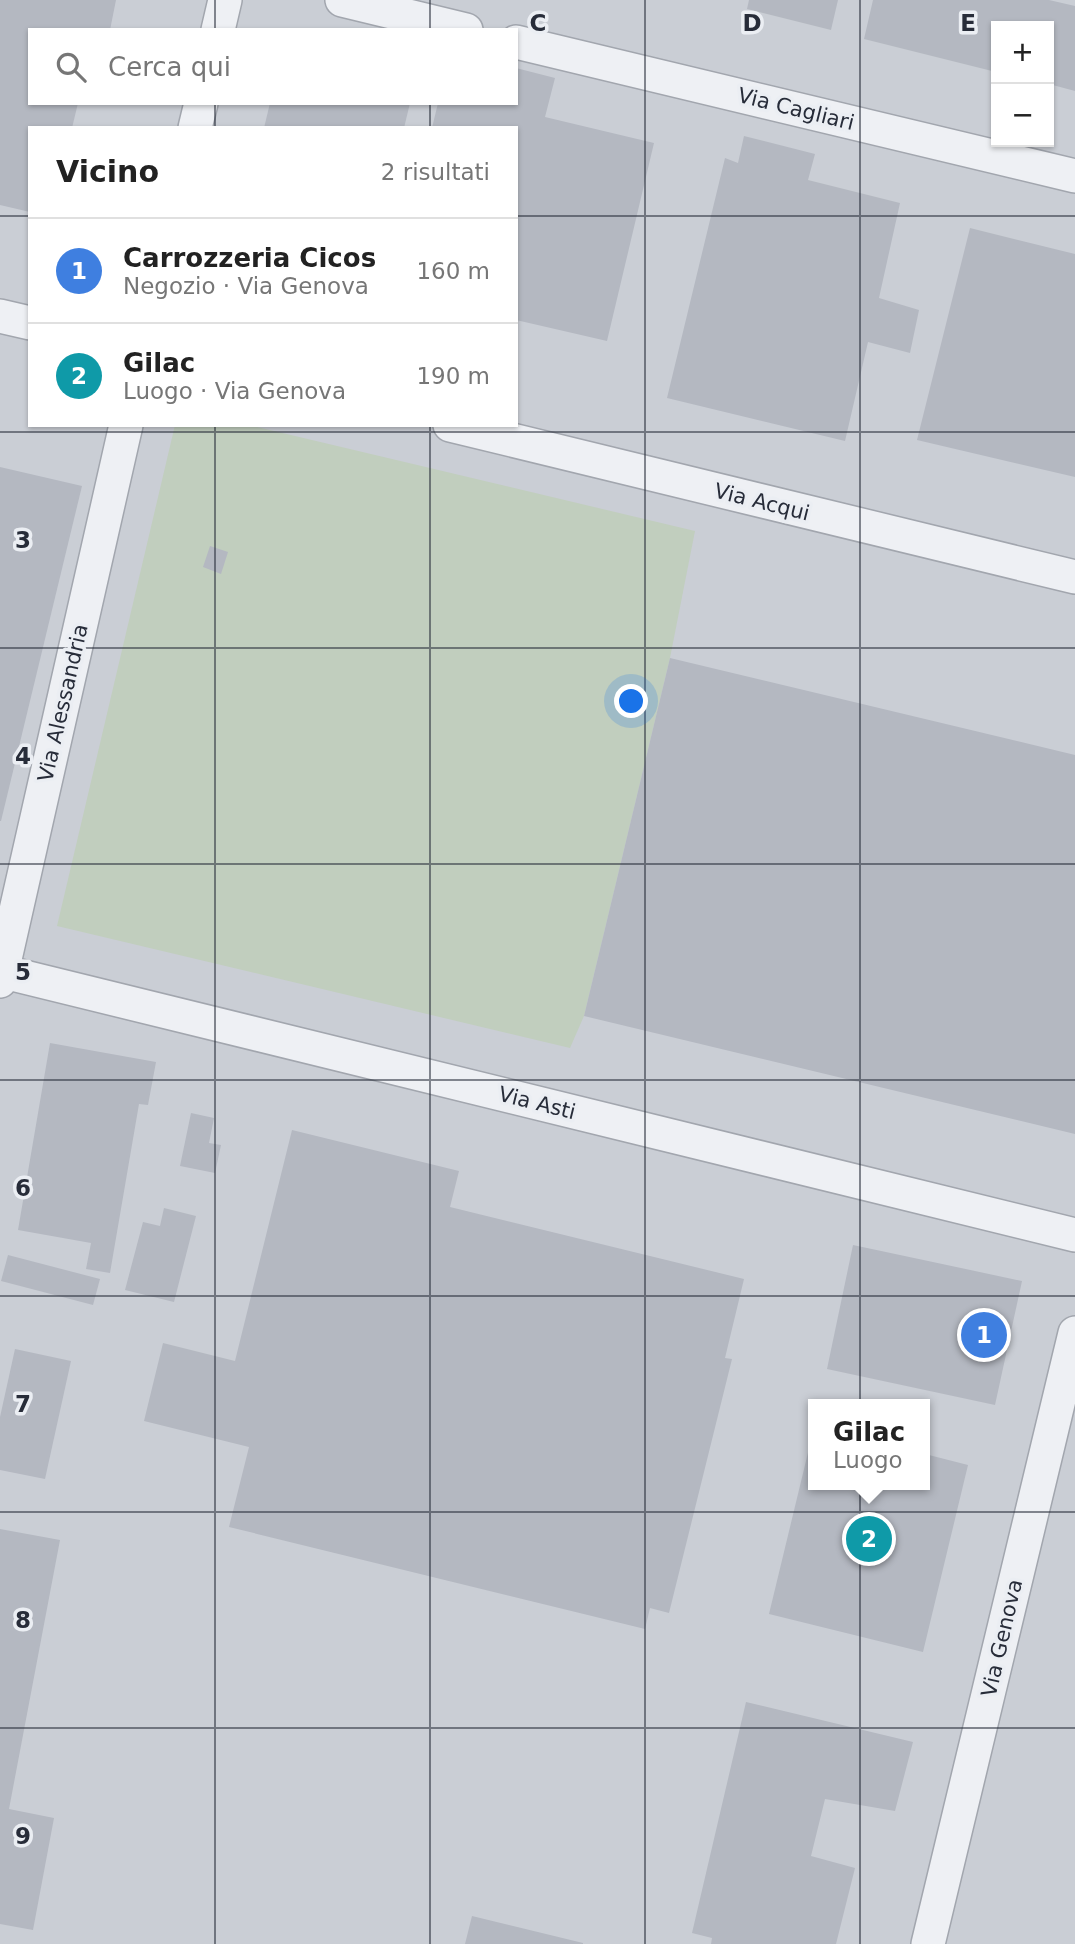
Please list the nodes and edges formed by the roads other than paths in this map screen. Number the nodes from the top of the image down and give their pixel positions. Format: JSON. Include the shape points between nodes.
{"nodes":[{"id":1,"x":225,"y":0,"type":"edge"},
{"id":2,"x":342,"y":0,"type":"edge"},
{"id":3,"x":218,"y":28,"type":"edge"},
{"id":4,"x":458,"y":28,"type":"edge"},
{"id":5,"x":518,"y":42,"type":"edge"},
{"id":6,"x":201,"y":105,"type":"edge"},
{"id":7,"x":195,"y":126,"type":"edge"},
{"id":8,"x":1075,"y":176,"type":"edge"},
{"id":9,"x":0,"y":316,"type":"edge"},
{"id":10,"x":28,"y":323,"type":"edge"},
{"id":11,"x":127,"y":427,"type":"edge"},
{"id":12,"x":458,"y":427,"type":"edge"},
{"id":13,"x":1075,"y":577,"type":"edge"},
{"id":14,"x":1,"y":975,"type":"edge"},
{"id":15,"x":1075,"y":1235,"type":"edge"},
{"id":16,"x":1075,"y":1333,"type":"edge"},
{"id":17,"x":928,"y":1944,"type":"edge"}],
"edges":[{"from":1,"to":3,"type":"street"},
{"from":2,"to":4,"type":"street"},
{"from":5,"to":8,"type":"street","name":"Via Cagliari"},
{"from":6,"to":7,"type":"street"},
{"from":9,"to":10,"type":"street"},
{"from":11,"to":14,"type":"street","name":"Via Alessandria"},
{"from":12,"to":13,"type":"street","name":"Via Acqui"},
{"from":14,"to":15,"type":"street","name":"Via Asti"},
{"from":16,"to":17,"type":"street","name":"Via Genova"}]}
